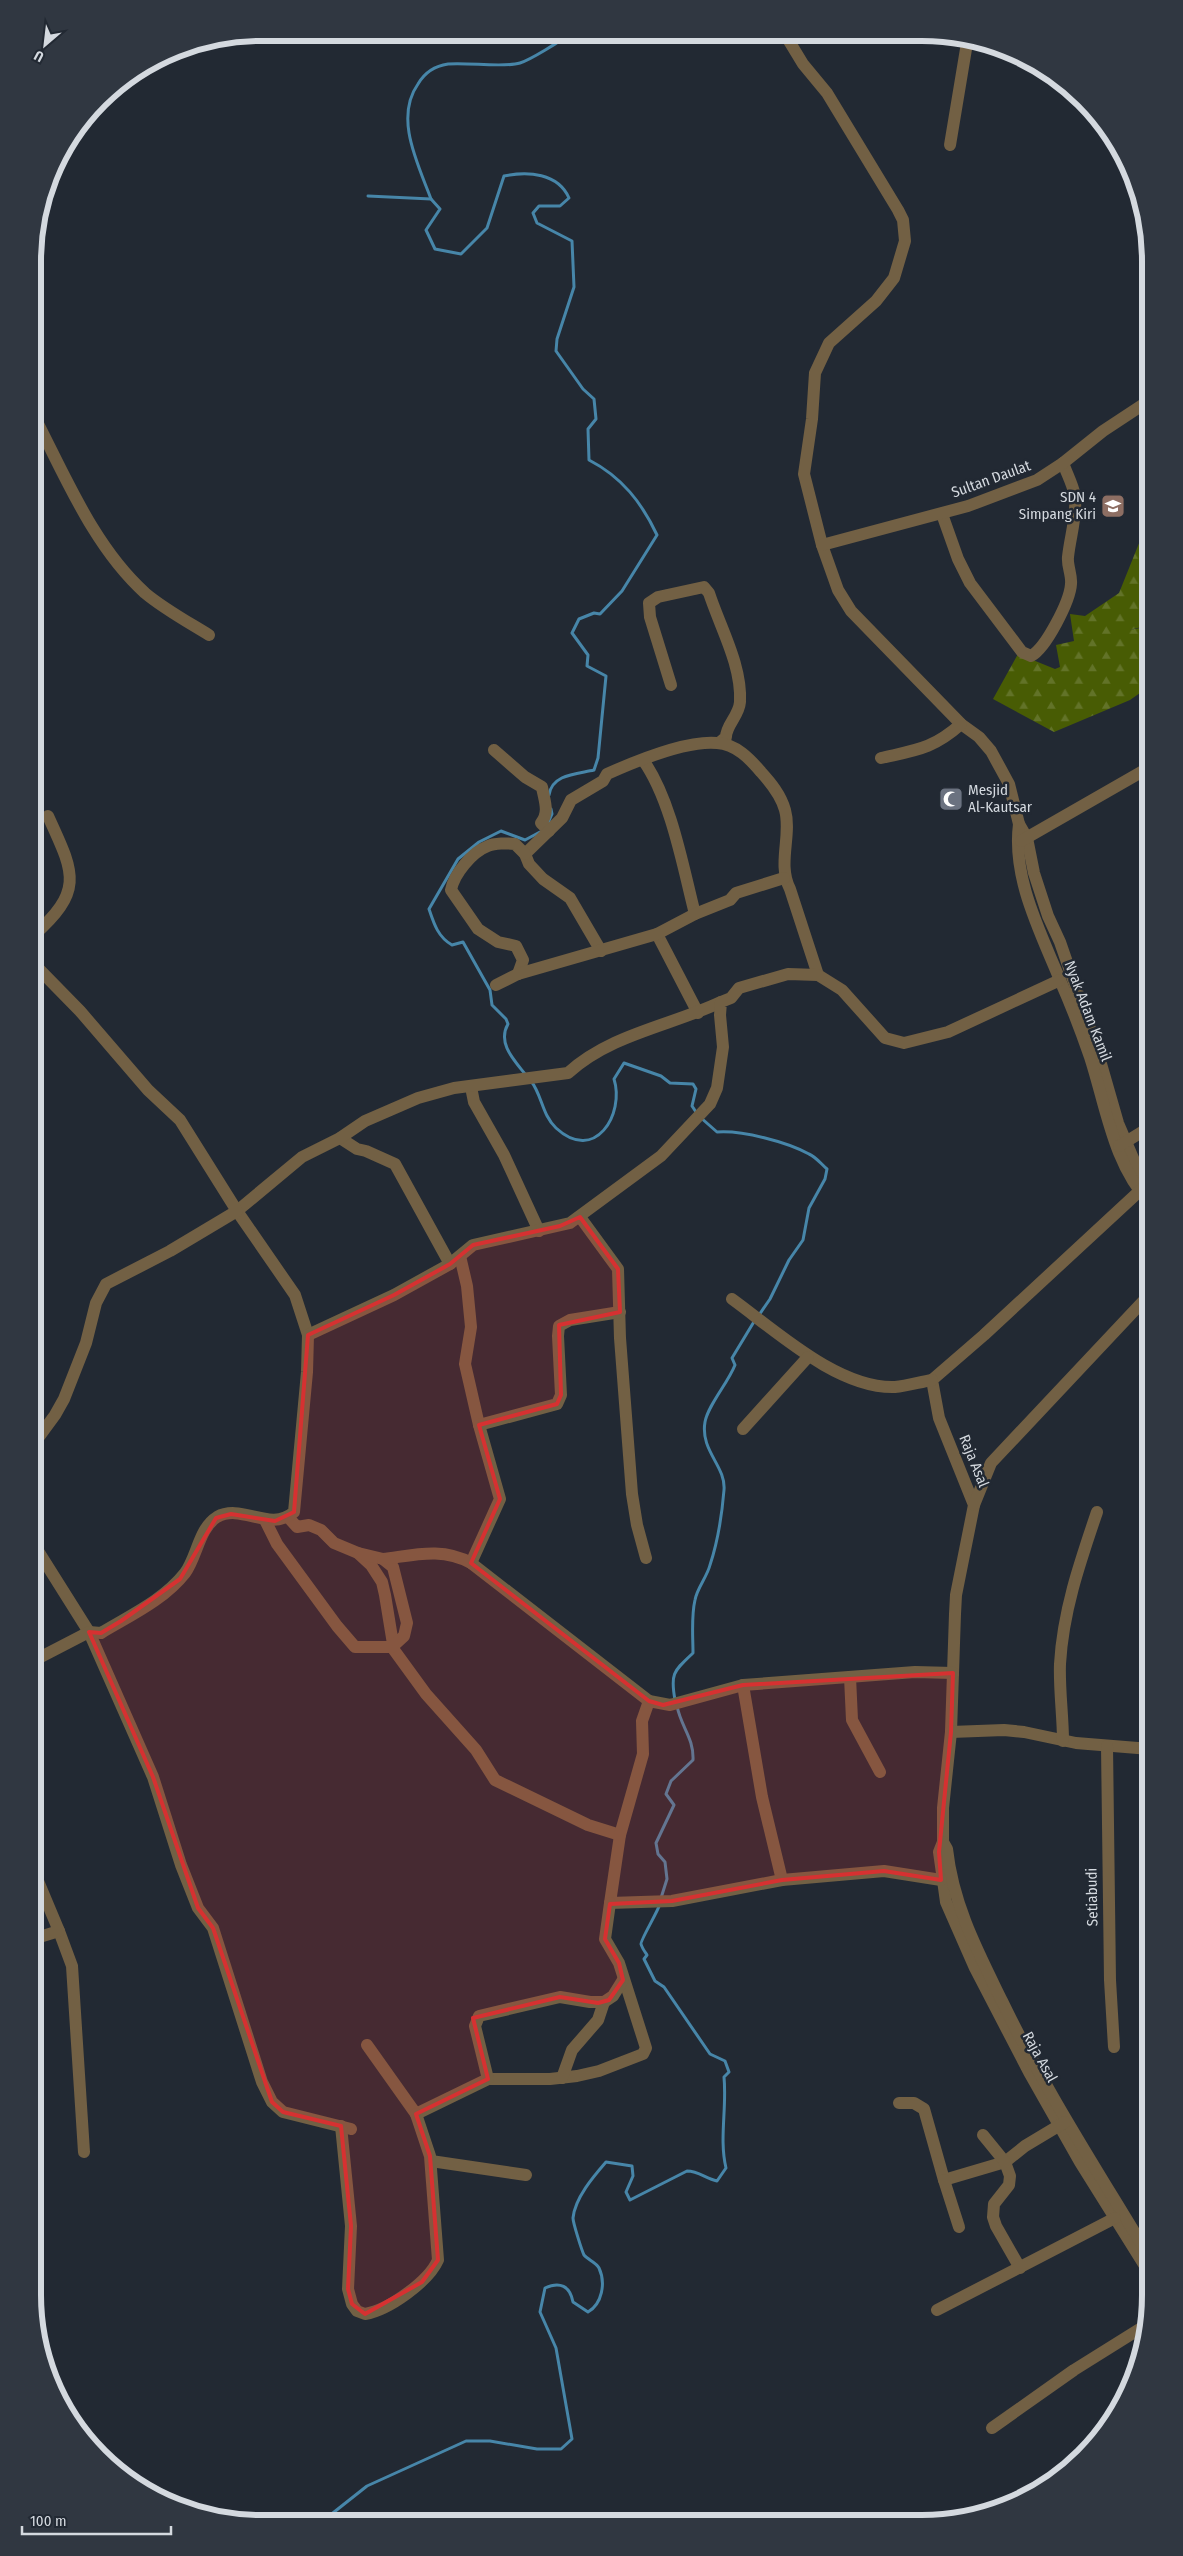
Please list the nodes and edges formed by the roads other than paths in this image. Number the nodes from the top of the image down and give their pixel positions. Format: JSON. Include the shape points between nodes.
{"nodes":[{"id":1,"x":789,"y":41,"type":"edge"},
{"id":2,"x":967,"y":45,"type":"edge"},
{"id":3,"x":950,"y":145,"type":"dead end"},
{"id":4,"x":1142,"y":405,"type":"edge"},
{"id":5,"x":41,"y":429,"type":"edge"},
{"id":6,"x":1063,"y":463,"type":"junction"},
{"id":7,"x":942,"y":514,"type":"junction"},
{"id":8,"x":822,"y":544,"type":"junction"},
{"id":9,"x":209,"y":635,"type":"dead end"},
{"id":10,"x":672,"y":685,"type":"dead end"},
{"id":11,"x":961,"y":724,"type":"junction"},
{"id":12,"x":719,"y":743,"type":"junction"},
{"id":13,"x":494,"y":750,"type":"dead end"},
{"id":14,"x":881,"y":758,"type":"dead end"},
{"id":15,"x":643,"y":760,"type":"junction"},
{"id":16,"x":1142,"y":772,"type":"edge"},
{"id":17,"x":48,"y":816,"type":"dead end"},
{"id":18,"x":545,"y":827,"type":"junction"},
{"id":19,"x":1022,"y":841,"type":"junction"},
{"id":20,"x":525,"y":854,"type":"junction"},
{"id":21,"x":784,"y":878,"type":"junction"},
{"id":22,"x":695,"y":914,"type":"junction"},
{"id":23,"x":41,"y":929,"type":"edge"},
{"id":24,"x":657,"y":934,"type":"junction"},
{"id":25,"x":601,"y":951,"type":"junction"},
{"id":26,"x":41,"y":971,"type":"edge"},
{"id":27,"x":518,"y":974,"type":"junction"},
{"id":28,"x":818,"y":975,"type":"junction"},
{"id":29,"x":1060,"y":980,"type":"junction"},
{"id":30,"x":496,"y":985,"type":"dead end"},
{"id":31,"x":721,"y":1002,"type":"junction"},
{"id":32,"x":698,"y":1013,"type":"junction"},
{"id":33,"x":471,"y":1087,"type":"junction"},
{"id":34,"x":1142,"y":1132,"type":"edge"},
{"id":35,"x":340,"y":1138,"type":"junction"},
{"id":36,"x":1122,"y":1144,"type":"junction"},
{"id":37,"x":1142,"y":1184,"type":"edge"},
{"id":38,"x":1142,"y":1193,"type":"edge"},
{"id":39,"x":237,"y":1211,"type":"junction"},
{"id":40,"x":580,"y":1217,"type":"junction"},
{"id":41,"x":539,"y":1231,"type":"junction"},
{"id":42,"x":455,"y":1260,"type":"junction"},
{"id":43,"x":732,"y":1300,"type":"dead end"},
{"id":44,"x":1142,"y":1302,"type":"edge"},
{"id":45,"x":620,"y":1312,"type":"junction"},
{"id":46,"x":308,"y":1335,"type":"junction"},
{"id":47,"x":808,"y":1357,"type":"junction"},
{"id":48,"x":932,"y":1380,"type":"junction"},
{"id":49,"x":479,"y":1425,"type":"junction"},
{"id":50,"x":743,"y":1428,"type":"dead end"},
{"id":51,"x":41,"y":1433,"type":"edge"},
{"id":52,"x":974,"y":1505,"type":"junction"},
{"id":53,"x":1097,"y":1512,"type":"dead end"},
{"id":54,"x":288,"y":1517,"type":"junction"},
{"id":55,"x":265,"y":1520,"type":"junction"},
{"id":56,"x":358,"y":1553,"type":"junction"},
{"id":57,"x":41,"y":1556,"type":"edge"},
{"id":58,"x":646,"y":1558,"type":"dead end"},
{"id":59,"x":383,"y":1559,"type":"junction"},
{"id":60,"x":471,"y":1563,"type":"junction"},
{"id":61,"x":89,"y":1632,"type":"junction"},
{"id":62,"x":392,"y":1647,"type":"junction"},
{"id":63,"x":41,"y":1657,"type":"edge"},
{"id":64,"x":953,"y":1673,"type":"junction"},
{"id":65,"x":850,"y":1678,"type":"junction"},
{"id":66,"x":743,"y":1685,"type":"junction"},
{"id":67,"x":649,"y":1701,"type":"junction"},
{"id":68,"x":952,"y":1732,"type":"junction"},
{"id":69,"x":1063,"y":1741,"type":"junction"},
{"id":70,"x":1107,"y":1746,"type":"junction"},
{"id":71,"x":1142,"y":1748,"type":"edge"},
{"id":72,"x":880,"y":1772,"type":"dead end"},
{"id":73,"x":620,"y":1835,"type":"junction"},
{"id":74,"x":943,"y":1842,"type":"junction"},
{"id":75,"x":782,"y":1880,"type":"junction"},
{"id":76,"x":942,"y":1880,"type":"junction"},
{"id":77,"x":41,"y":1888,"type":"edge"},
{"id":78,"x":610,"y":1903,"type":"junction"},
{"id":79,"x":59,"y":1931,"type":"junction"},
{"id":80,"x":41,"y":1937,"type":"edge"},
{"id":81,"x":623,"y":1980,"type":"junction"},
{"id":82,"x":604,"y":2002,"type":"junction"},
{"id":83,"x":367,"y":2045,"type":"dead end"},
{"id":84,"x":1114,"y":2047,"type":"dead end"},
{"id":85,"x":562,"y":2078,"type":"junction"},
{"id":86,"x":488,"y":2079,"type":"junction"},
{"id":87,"x":899,"y":2103,"type":"dead end"},
{"id":88,"x":416,"y":2114,"type":"junction"},
{"id":89,"x":1063,"y":2123,"type":"junction"},
{"id":90,"x":982,"y":2134,"type":"dead end"},
{"id":91,"x":84,"y":2152,"type":"dead end"},
{"id":92,"x":431,"y":2161,"type":"junction"},
{"id":93,"x":1005,"y":2162,"type":"junction"},
{"id":94,"x":526,"y":2175,"type":"dead end"},
{"id":95,"x":944,"y":2180,"type":"junction"},
{"id":96,"x":1115,"y":2218,"type":"junction"},
{"id":97,"x":959,"y":2227,"type":"dead end"},
{"id":98,"x":1142,"y":2246,"type":"edge"},
{"id":99,"x":1142,"y":2261,"type":"edge"},
{"id":100,"x":1020,"y":2268,"type":"junction"},
{"id":101,"x":936,"y":2310,"type":"dead end"},
{"id":102,"x":1139,"y":2329,"type":"edge"},
{"id":103,"x":992,"y":2428,"type":"dead end"}],
"edges":[{"from":1,"to":8,"type":"street","via":[[827,93],[898,210],[904,228],[902,253],[894,278],[876,301],[829,344],[818,363],[804,474]]},
{"from":2,"to":3,"type":"street"},
{"from":4,"to":6,"type":"street","name":"Sultan Daulat"},
{"from":5,"to":9,"type":"street","via":[[88,519],[127,575],[147,594]]},
{"from":6,"to":7,"type":"street","name":"Sultan Daulat","via":[[1017,489]]},
{"from":6,"to":7,"type":"street","via":[[1075,499],[1075,518],[1067,559],[1070,593],[1040,648],[1031,656],[1022,652],[970,583]]},
{"from":7,"to":8,"type":"street","name":"Sultan Daulat"},
{"from":8,"to":11,"type":"street","via":[[838,590],[851,611]]},
{"from":10,"to":12,"type":"street","via":[[650,617],[649,603],[704,587],[709,592],[736,669],[740,701],[736,719]]},
{"from":11,"to":14,"type":"street","via":[[944,739],[927,747]]},
{"from":11,"to":19,"type":"street","name":"Nyak Adam Kamil","via":[[979,737],[1009,784]]},
{"from":12,"to":15,"type":"street","via":[[699,744]]},
{"from":12,"to":21,"type":"street","via":[[744,754],[779,796],[787,825]]},
{"from":13,"to":18,"type":"street","via":[[542,788]]},
{"from":15,"to":18,"type":"street","via":[[607,774],[602,781],[571,800],[562,818]]},
{"from":15,"to":22,"type":"street","via":[[653,774],[676,839]]},
{"from":16,"to":19,"type":"street"},
{"from":17,"to":23,"type":"street","via":[[67,857],[71,874],[64,903]]},
{"from":18,"to":20,"type":"street"},
{"from":19,"to":29,"type":"street","name":"Nyak Adam Kamil","via":[[1034,919]]},
{"from":19,"to":36,"type":"street","via":[[1095,1043]]},
{"from":20,"to":25,"type":"street","via":[[529,864],[543,879],[570,898]]},
{"from":20,"to":27,"type":"street","via":[[515,844],[488,846],[470,860],[453,880],[451,890],[478,929],[498,942],[517,948],[523,960]]},
{"from":21,"to":22,"type":"street","via":[[736,893],[730,900]]},
{"from":21,"to":28,"type":"street"},
{"from":22,"to":24,"type":"street"},
{"from":24,"to":25,"type":"street"},
{"from":24,"to":32,"type":"street"},
{"from":25,"to":27,"type":"street"},
{"from":26,"to":39,"type":"street","via":[[148,1090],[180,1120]]},
{"from":27,"to":30,"type":"street"},
{"from":28,"to":29,"type":"street","via":[[842,990],[885,1038],[904,1043],[948,1032]]},
{"from":28,"to":31,"type":"street","via":[[788,974],[739,988],[731,998]]},
{"from":29,"to":36,"type":"street","name":"Nyak Adam Kamil"},
{"from":31,"to":32,"type":"street"},
{"from":31,"to":40,"type":"street","via":[[721,1074],[710,1104],[661,1156]]},
{"from":32,"to":33,"type":"street","via":[[611,1043],[568,1073]]},
{"from":33,"to":35,"type":"street","via":[[418,1098],[365,1121]]},
{"from":33,"to":41,"type":"street","via":[[474,1102],[504,1155]]},
{"from":34,"to":36,"type":"street"},
{"from":35,"to":39,"type":"street","via":[[302,1157]]},
{"from":35,"to":42,"type":"street","via":[[357,1149],[394,1164]]},
{"from":36,"to":37,"type":"street","name":"Nyak Adam Kamil"},
{"from":38,"to":48,"type":"street"},
{"from":39,"to":46,"type":"street","via":[[295,1296]]},
{"from":39,"to":51,"type":"street","via":[[106,1284],[96,1303],[70,1387]]},
{"from":40,"to":41,"type":"street"},
{"from":40,"to":45,"type":"street","via":[[618,1270]]},
{"from":41,"to":42,"type":"street","via":[[473,1246]]},
{"from":42,"to":46,"type":"street","via":[[394,1295]]},
{"from":42,"to":49,"type":"street","via":[[467,1286],[470,1327],[465,1364]]},
{"from":43,"to":47,"type":"street"},
{"from":44,"to":52,"type":"street","via":[[991,1462]]},
{"from":45,"to":49,"type":"street","via":[[570,1320],[560,1326],[561,1395],[557,1404]]},
{"from":45,"to":58,"type":"street","via":[[632,1494]]},
{"from":46,"to":54,"type":"street","via":[[296,1506]]},
{"from":47,"to":48,"type":"street","via":[[868,1384],[895,1387]]},
{"from":47,"to":50,"type":"street"},
{"from":48,"to":52,"type":"street","name":"Raja Asal","via":[[939,1418]]},
{"from":49,"to":60,"type":"street","via":[[500,1498]]},
{"from":52,"to":64,"type":"street","name":"Raja Asal","via":[[956,1595]]},
{"from":53,"to":69,"type":"street","via":[[1071,1589],[1062,1644]]},
{"from":54,"to":55,"type":"street"},
{"from":54,"to":56,"type":"street","via":[[297,1527],[321,1530],[334,1543]]},
{"from":55,"to":61,"type":"street","via":[[231,1514],[216,1518],[206,1529],[180,1579],[101,1633]]},
{"from":55,"to":62,"type":"street","via":[[276,1544],[355,1647]]},
{"from":56,"to":59,"type":"street"},
{"from":56,"to":62,"type":"street","via":[[382,1582]]},
{"from":57,"to":61,"type":"street"},
{"from":59,"to":60,"type":"street","via":[[436,1552],[454,1555]]},
{"from":59,"to":62,"type":"street","via":[[393,1567],[407,1623],[404,1636]]},
{"from":60,"to":67,"type":"street"},
{"from":61,"to":63,"type":"street"},
{"from":61,"to":92,"type":"street","via":[[153,1777],[198,1908],[213,1928],[259,2074],[272,2102],[283,2112],[346,2128],[351,2226],[348,2290],[352,2304],[365,2314],[382,2308],[422,2282],[438,2260]]},
{"from":62,"to":73,"type":"street","via":[[405,1668],[476,1750],[495,1780],[588,1825]]},
{"from":64,"to":65,"type":"street","via":[[915,1672]]},
{"from":64,"to":68,"type":"street","name":"Raja Asal"},
{"from":65,"to":66,"type":"street"},
{"from":65,"to":72,"type":"street","via":[[852,1720]]},
{"from":66,"to":67,"type":"street","via":[[670,1705]]},
{"from":66,"to":75,"type":"street","via":[[762,1796]]},
{"from":67,"to":73,"type":"street","via":[[642,1721],[643,1754]]},
{"from":68,"to":69,"type":"street","via":[[1004,1730]]},
{"from":68,"to":74,"type":"street","name":"Raja Asal","via":[[943,1808]]},
{"from":69,"to":70,"type":"street"},
{"from":70,"to":71,"type":"street"},
{"from":70,"to":84,"type":"street","name":"Setiabudi"},
{"from":73,"to":78,"type":"street"},
{"from":74,"to":76,"type":"street","name":"Raja Asal","via":[[939,1852]]},
{"from":74,"to":89,"type":"street","name":"Raja Asal","via":[[958,1906]]},
{"from":75,"to":76,"type":"street","via":[[884,1871]]},
{"from":75,"to":78,"type":"street","via":[[672,1901]]},
{"from":76,"to":89,"type":"street","name":"Raja Asal","via":[[949,1910],[975,1968],[1003,2024]]},
{"from":77,"to":79,"type":"street"},
{"from":78,"to":81,"type":"street","via":[[605,1939],[619,1963]]},
{"from":79,"to":80,"type":"street"},
{"from":79,"to":91,"type":"street","via":[[72,1966]]},
{"from":81,"to":82,"type":"street","via":[[613,1996]]},
{"from":81,"to":85,"type":"street","via":[[645,2052],[599,2071]]},
{"from":82,"to":85,"type":"street","via":[[598,2020],[572,2050]]},
{"from":82,"to":86,"type":"street","via":[[560,1997],[479,2016],[475,2026]]},
{"from":83,"to":88,"type":"street"},
{"from":85,"to":86,"type":"street"},
{"from":86,"to":88,"type":"street"},
{"from":87,"to":95,"type":"street","via":[[914,2103],[924,2109]]},
{"from":88,"to":92,"type":"street"},
{"from":89,"to":93,"type":"street"},
{"from":89,"to":96,"type":"street","name":"Raja Asal"},
{"from":89,"to":98,"type":"street","name":"Raja Asal"},
{"from":90,"to":93,"type":"street"},
{"from":92,"to":94,"type":"street"},
{"from":93,"to":95,"type":"street"},
{"from":93,"to":100,"type":"street","via":[[1010,2181],[994,2204],[993,2217]]},
{"from":95,"to":97,"type":"street"},
{"from":96,"to":99,"type":"street","name":"Raja Asal"},
{"from":96,"to":100,"type":"street"},
{"from":100,"to":101,"type":"street"},
{"from":102,"to":103,"type":"street"}]}
